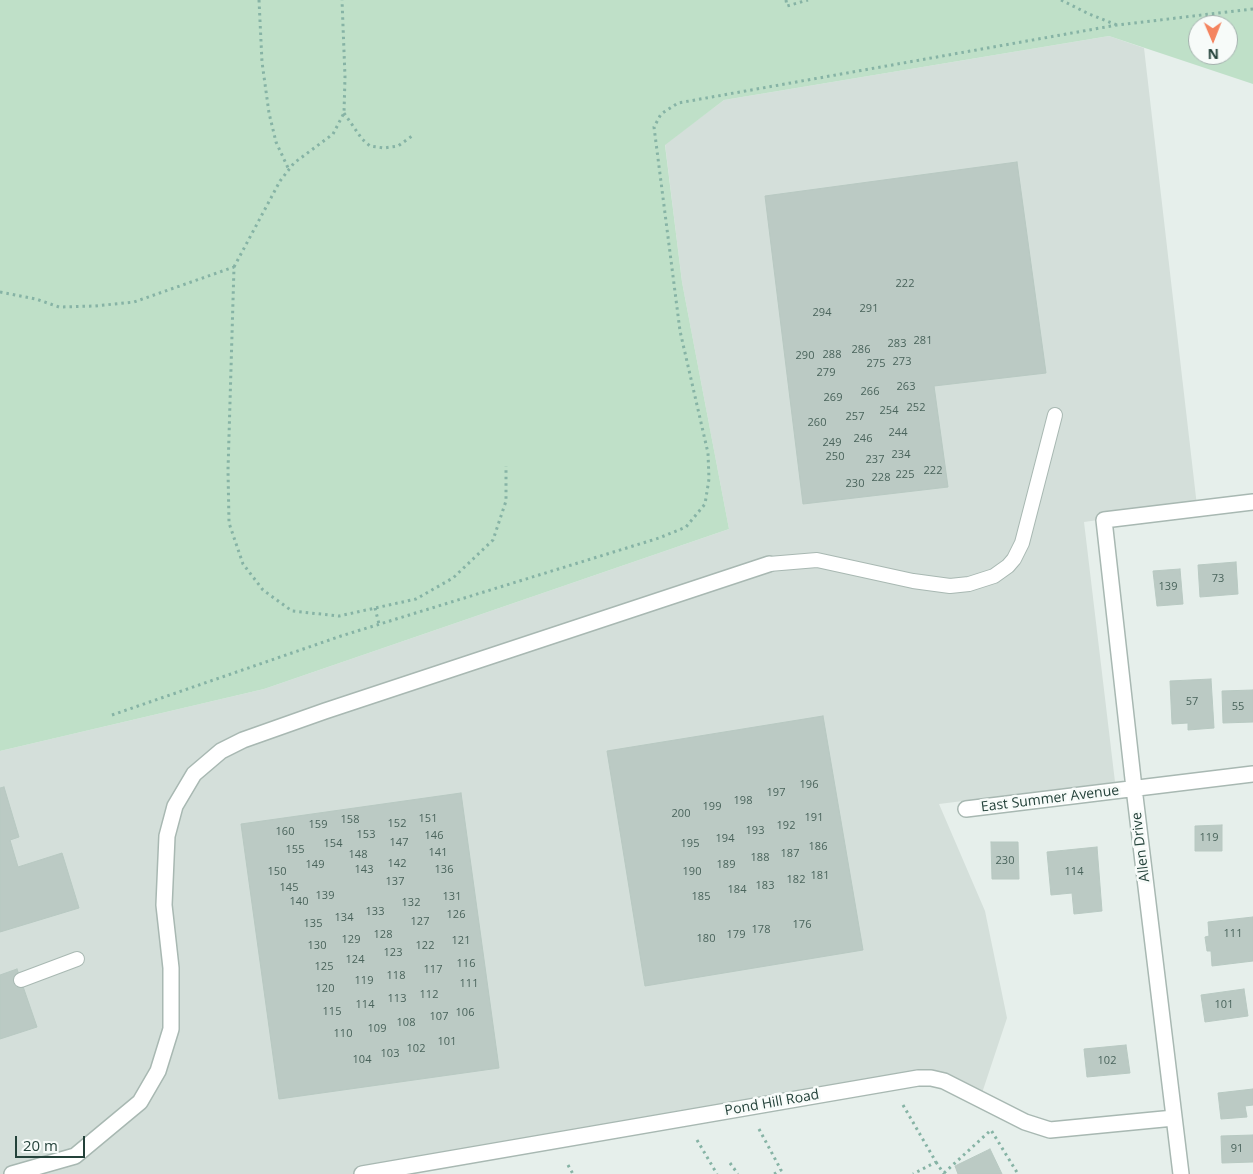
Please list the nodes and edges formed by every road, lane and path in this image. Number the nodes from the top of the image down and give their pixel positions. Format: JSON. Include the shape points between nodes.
{"nodes":[{"id":1,"x":259,"y":0,"type":"edge"},
{"id":2,"x":342,"y":0,"type":"edge"},
{"id":3,"x":786,"y":0,"type":"edge"},
{"id":4,"x":808,"y":0,"type":"edge"},
{"id":5,"x":1061,"y":0,"type":"edge"},
{"id":6,"x":1253,"y":9,"type":"edge"},
{"id":7,"x":1117,"y":25,"type":"junction"},
{"id":8,"x":344,"y":113,"type":"junction"},
{"id":9,"x":412,"y":136,"type":"dead end"},
{"id":10,"x":289,"y":170,"type":"junction"},
{"id":11,"x":234,"y":267,"type":"junction"},
{"id":12,"x":0,"y":292,"type":"edge"},
{"id":13,"x":1055,"y":416,"type":"dead end"},
{"id":14,"x":506,"y":466,"type":"dead end"},
{"id":15,"x":1253,"y":502,"type":"edge"},
{"id":16,"x":770,"y":564,"type":"joint"},
{"id":17,"x":375,"y":608,"type":"junction"},
{"id":18,"x":379,"y":624,"type":"junction"},
{"id":19,"x":112,"y":715,"type":"dead end"},
{"id":20,"x":1253,"y":774,"type":"edge"},
{"id":21,"x":1134,"y":788,"type":"junction"},
{"id":22,"x":966,"y":809,"type":"dead end"},
{"id":23,"x":77,"y":960,"type":"dead end"},
{"id":24,"x":21,"y":980,"type":"dead end"},
{"id":25,"x":903,"y":1105,"type":"dead end"},
{"id":26,"x":1174,"y":1118,"type":"junction"},
{"id":27,"x":759,"y":1129,"type":"dead end"},
{"id":28,"x":697,"y":1140,"type":"dead end"},
{"id":29,"x":936,"y":1162,"type":"junction"},
{"id":30,"x":730,"y":1163,"type":"dead end"},
{"id":31,"x":568,"y":1165,"type":"dead end"},
{"id":32,"x":782,"y":1172,"type":"edge"},
{"id":33,"x":12,"y":1174,"type":"edge"},
{"id":34,"x":362,"y":1174,"type":"edge"},
{"id":35,"x":574,"y":1174,"type":"edge"},
{"id":36,"x":717,"y":1174,"type":"edge"},
{"id":37,"x":738,"y":1174,"type":"edge"},
{"id":38,"x":774,"y":1174,"type":"edge"},
{"id":39,"x":913,"y":1174,"type":"edge"},
{"id":40,"x":944,"y":1174,"type":"edge"},
{"id":41,"x":1018,"y":1174,"type":"edge"},
{"id":42,"x":1181,"y":1174,"type":"edge"}],
"edges":[{"from":1,"to":10,"type":"path","via":[[269,113],[276,142]]},
{"from":2,"to":8,"type":"path"},
{"from":3,"to":4,"type":"path","via":[[787,6]]},
{"from":5,"to":7,"type":"path"},
{"from":6,"to":7,"type":"path"},
{"from":7,"to":18,"type":"path","via":[[704,97],[678,103],[661,114],[654,127],[680,331],[708,453],[709,479],[705,504],[686,527],[659,538]]},
{"from":8,"to":9,"type":"path","via":[[370,146],[398,146]]},
{"from":8,"to":10,"type":"path","via":[[333,134]]},
{"from":10,"to":11,"type":"path"},
{"from":11,"to":12,"type":"path","via":[[134,302],[59,307]]},
{"from":11,"to":17,"type":"path","via":[[229,523],[243,564],[262,590],[292,611],[339,616]]},
{"from":13,"to":16,"type":"lane","via":[[1022,542],[1014,559],[1002,571],[981,581],[950,586],[817,560]]},
{"from":14,"to":17,"type":"path","via":[[506,501],[493,540],[453,578],[416,599]]},
{"from":15,"to":21,"type":"street","name":"Allen Drive","via":[[1104,520]]},
{"from":16,"to":33,"type":"street","via":[[325,711],[221,751],[194,774],[175,806],[166,836],[164,905],[171,968],[171,1030],[158,1071],[140,1102],[75,1156]]},
{"from":17,"to":18,"type":"path"},
{"from":18,"to":19,"type":"path"},
{"from":20,"to":21,"type":"street","name":"East Summer Avenue"},
{"from":21,"to":22,"type":"street","name":"East Summer Avenue"},
{"from":21,"to":26,"type":"street","name":"Allen Drive"},
{"from":23,"to":24,"type":"lane"},
{"from":25,"to":29,"type":"path"},
{"from":26,"to":34,"type":"street","name":"Pond Hill Road","via":[[1050,1130],[1025,1122],[944,1081],[918,1078]]},
{"from":26,"to":42,"type":"street","name":"Allen Drive"},
{"from":27,"to":32,"type":"path"},
{"from":28,"to":36,"type":"path"},
{"from":29,"to":39,"type":"path"},
{"from":29,"to":40,"type":"path"},
{"from":30,"to":37,"type":"path"},
{"from":31,"to":35,"type":"path"},
{"from":32,"to":38,"type":"path"},
{"from":40,"to":41,"type":"path","via":[[991,1130]]}]}
